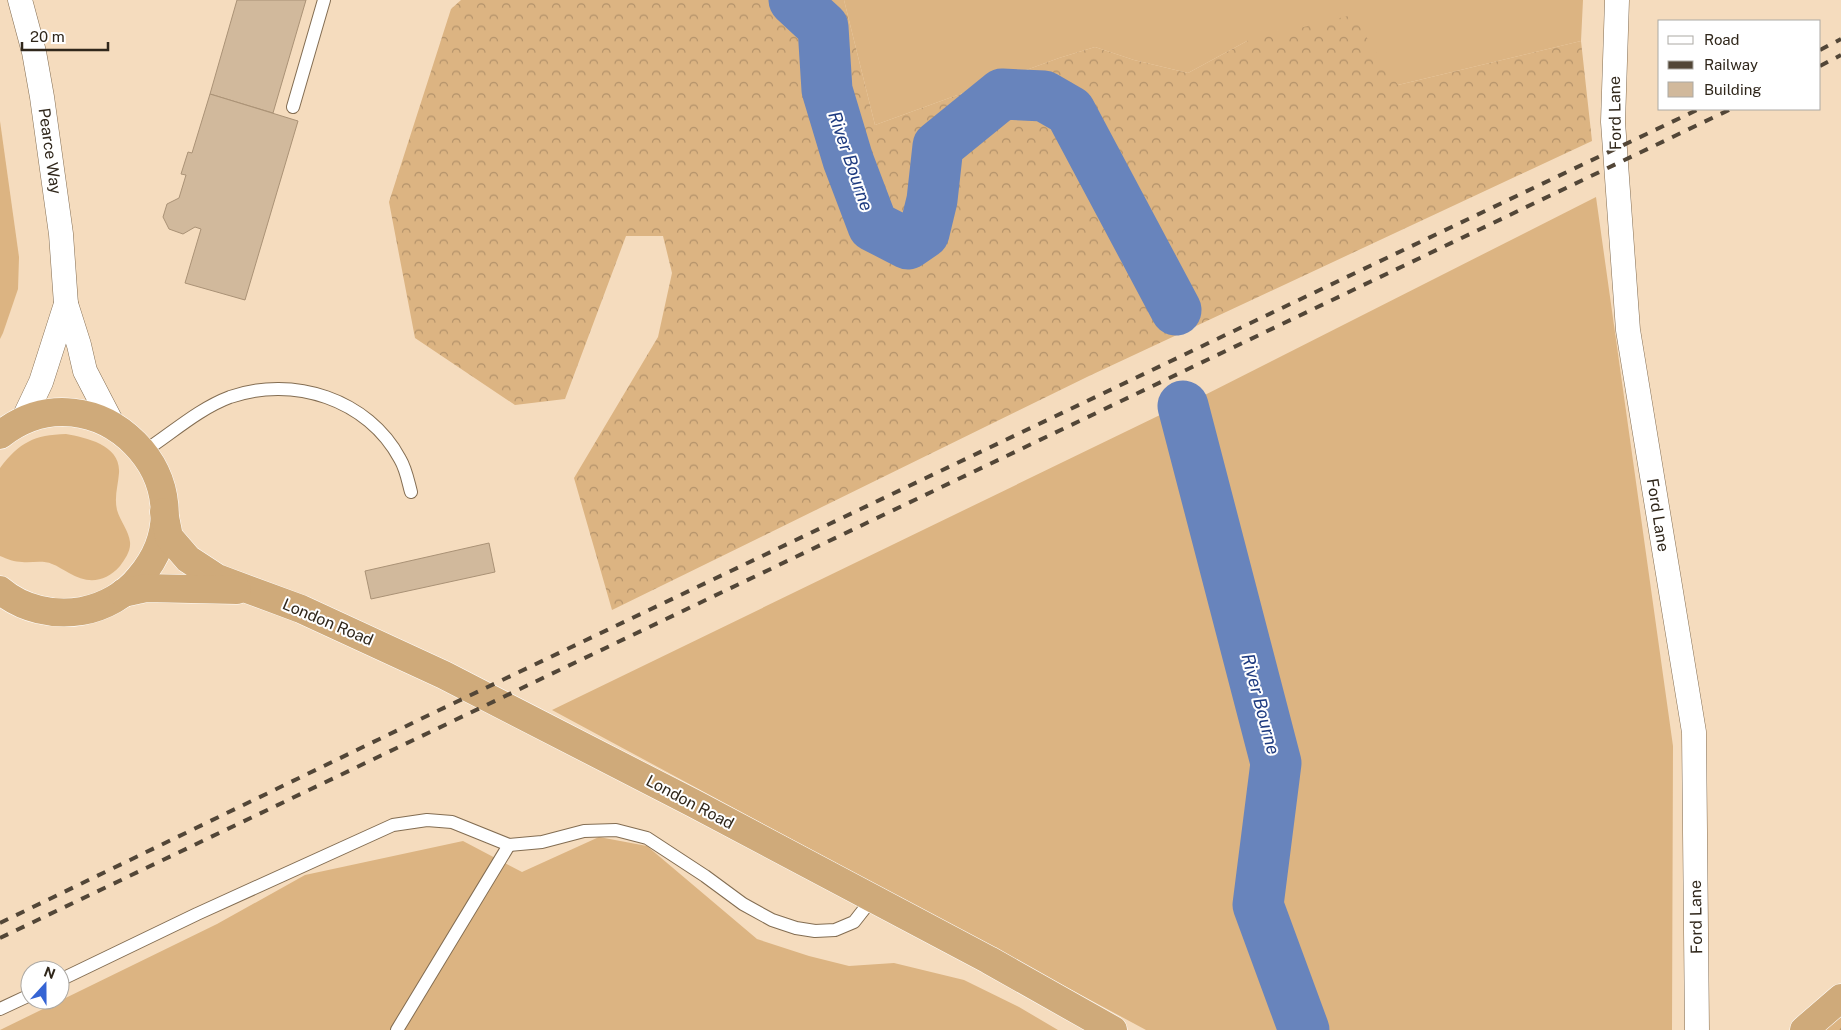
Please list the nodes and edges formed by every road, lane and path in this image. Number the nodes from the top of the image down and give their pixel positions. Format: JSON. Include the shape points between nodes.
{"nodes":[{"id":1,"x":20,"y":0,"type":"edge"},
{"id":2,"x":324,"y":0,"type":"edge"},
{"id":3,"x":1617,"y":0,"type":"edge"},
{"id":4,"x":293,"y":106,"type":"dead end"},
{"id":5,"x":66,"y":304,"type":"junction"},
{"id":6,"x":113,"y":425,"type":"junction"},
{"id":7,"x":11,"y":429,"type":"edge"},
{"id":8,"x":143,"y":452,"type":"junction"},
{"id":9,"x":411,"y":492,"type":"dead end"},
{"id":10,"x":164,"y":512,"type":"junction"},
{"id":11,"x":0,"y":590,"type":"edge"},
{"id":12,"x":258,"y":592,"type":"junction"},
{"id":13,"x":123,"y":593,"type":"junction"},
{"id":14,"x":34,"y":608,"type":"junction"},
{"id":15,"x":0,"y":614,"type":"edge"},
{"id":16,"x":509,"y":845,"type":"junction"},
{"id":17,"x":872,"y":899,"type":"junction"},
{"id":18,"x":70,"y":975,"type":"edge"},
{"id":19,"x":1841,"y":998,"type":"edge"},
{"id":20,"x":20,"y":1000,"type":"edge"},
{"id":21,"x":0,"y":1009,"type":"edge"},
{"id":22,"x":397,"y":1030,"type":"edge"},
{"id":23,"x":1113,"y":1030,"type":"edge"},
{"id":24,"x":1698,"y":1030,"type":"edge"},
{"id":25,"x":1804,"y":1030,"type":"edge"}],
"edges":[{"from":1,"to":5,"type":"street","name":"Pearce Way","via":[[34,52],[50,147]]},
{"from":2,"to":4,"type":"lane"},
{"from":3,"to":24,"type":"street","name":"Ford Lane","via":[[1613,122],[1628,330],[1694,732]]},
{"from":5,"to":6,"type":"street","name":"Pearce Way","via":[[85,372]]},
{"from":5,"to":7,"type":"street","name":"Pearce Way","via":[[40,382]]},
{"from":6,"to":7,"type":"highway","via":[[95,417],[58,412],[40,415]]},
{"from":6,"to":8,"type":"highway"},
{"from":8,"to":9,"type":"lane","via":[[230,397],[275,388],[296,390],[338,401],[373,425],[401,460]]},
{"from":8,"to":10,"type":"highway","via":[[159,480]]},
{"from":10,"to":12,"type":"highway","name":"London Road","via":[[169,537],[188,559],[217,578]]},
{"from":10,"to":13,"type":"highway","via":[[154,558]]},
{"from":11,"to":14,"type":"highway"},
{"from":12,"to":13,"type":"highway","name":"London Road","via":[[146,588]]},
{"from":12,"to":17,"type":"highway","name":"London Road","via":[[444,675]]},
{"from":13,"to":14,"type":"highway","via":[[90,610],[71,613]]},
{"from":14,"to":15,"type":"highway"},
{"from":16,"to":17,"type":"lane","via":[[542,842],[584,831],[616,830],[647,838],[743,904],[772,920],[815,931],[835,930],[854,922]]},
{"from":16,"to":18,"type":"lane","via":[[452,822],[427,820],[393,825]]},
{"from":16,"to":22,"type":"lane"},
{"from":17,"to":23,"type":"highway","name":"London Road"},
{"from":19,"to":25,"type":"highway"},
{"from":20,"to":21,"type":"lane"}]}
